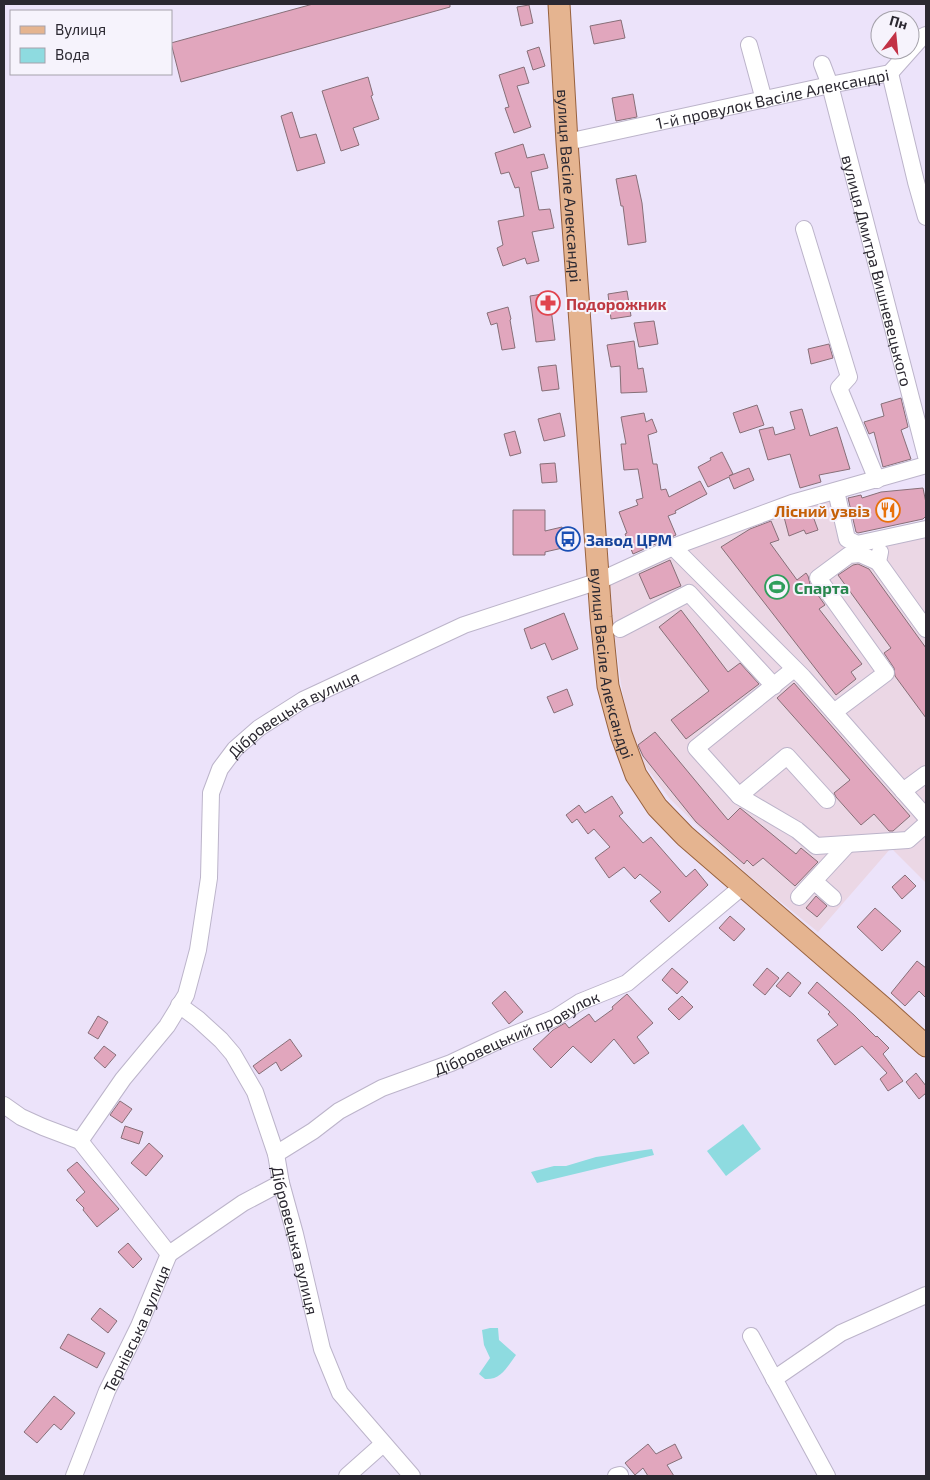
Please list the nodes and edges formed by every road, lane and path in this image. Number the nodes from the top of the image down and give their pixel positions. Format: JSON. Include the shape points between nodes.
{"nodes":[{"id":1,"x":559,"y":4,"type":"edge"},
{"id":2,"x":926,"y":35,"type":"edge"},
{"id":3,"x":749,"y":45,"type":"dead end"},
{"id":4,"x":822,"y":64,"type":"dead end"},
{"id":5,"x":890,"y":73,"type":"junction"},
{"id":6,"x":830,"y":85,"type":"junction"},
{"id":7,"x":764,"y":100,"type":"junction"},
{"id":8,"x":567,"y":142,"type":"junction"},
{"id":9,"x":921,"y":181,"type":"edge"},
{"id":10,"x":926,"y":217,"type":"edge"},
{"id":11,"x":804,"y":229,"type":"dead end"},
{"id":12,"x":926,"y":465,"type":"edge"},
{"id":13,"x":877,"y":480,"type":"junction"},
{"id":14,"x":836,"y":491,"type":"junction"},
{"id":15,"x":926,"y":529,"type":"edge"},
{"id":16,"x":882,"y":539,"type":"junction"},
{"id":17,"x":673,"y":547,"type":"junction"},
{"id":18,"x":878,"y":562,"type":"junction"},
{"id":19,"x":599,"y":581,"type":"junction"},
{"id":20,"x":620,"y":629,"type":"dead end"},
{"id":21,"x":926,"y":629,"type":"edge"},
{"id":22,"x":794,"y":669,"type":"junction"},
{"id":23,"x":774,"y":686,"type":"junction"},
{"id":24,"x":834,"y":712,"type":"junction"},
{"id":25,"x":926,"y":774,"type":"edge"},
{"id":26,"x":903,"y":791,"type":"junction"},
{"id":27,"x":738,"y":796,"type":"junction"},
{"id":28,"x":827,"y":800,"type":"dead end"},
{"id":29,"x":926,"y":817,"type":"edge"},
{"id":30,"x":926,"y":824,"type":"edge"},
{"id":31,"x":848,"y":844,"type":"junction"},
{"id":32,"x":814,"y":881,"type":"junction"},
{"id":33,"x":744,"y":886,"type":"junction"},
{"id":34,"x":799,"y":897,"type":"dead end"},
{"id":35,"x":833,"y":898,"type":"dead end"},
{"id":36,"x":179,"y":1005,"type":"junction"},
{"id":37,"x":926,"y":1046,"type":"edge"},
{"id":38,"x":4,"y":1105,"type":"edge"},
{"id":39,"x":80,"y":1141,"type":"junction"},
{"id":40,"x":276,"y":1154,"type":"junction"},
{"id":41,"x":281,"y":1183,"type":"junction"},
{"id":42,"x":169,"y":1254,"type":"junction"},
{"id":43,"x":926,"y":1295,"type":"edge"},
{"id":44,"x":751,"y":1336,"type":"dead end"},
{"id":45,"x":774,"y":1379,"type":"junction"},
{"id":46,"x":383,"y":1444,"type":"junction"},
{"id":47,"x":74,"y":1476,"type":"edge"},
{"id":48,"x":347,"y":1476,"type":"edge"},
{"id":49,"x":412,"y":1476,"type":"edge"},
{"id":50,"x":827,"y":1476,"type":"edge"}],
"edges":[{"from":1,"to":8,"type":"main road","name":"вулиця Васіле Александрі"},
{"from":2,"to":5,"type":"street"},
{"from":3,"to":7,"type":"street"},
{"from":4,"to":6,"type":"street","name":"вулиця Дмитра Вишневецького"},
{"from":5,"to":6,"type":"street","name":"1-й провулок Васіле Александрі"},
{"from":5,"to":9,"type":"street","name":"1-й провулок Васіле Александрі"},
{"from":6,"to":7,"type":"street","name":"1-й провулок Васіле Александрі"},
{"from":6,"to":12,"type":"street","name":"вулиця Дмитра Вишневецького"},
{"from":7,"to":8,"type":"street","name":"1-й провулок Васіле Александрі"},
{"from":8,"to":19,"type":"main road","name":"вулиця Васіле Александрі"},
{"from":9,"to":10,"type":"street","name":"1-й провулок Васіле Александрі"},
{"from":11,"to":13,"type":"street","via":[[849,377],[839,388]]},
{"from":12,"to":13,"type":"street","name":"Дібровецька вулиця"},
{"from":13,"to":14,"type":"street","name":"Дібровецька вулиця"},
{"from":14,"to":16,"type":"street","via":[[847,539],[857,544]]},
{"from":14,"to":17,"type":"street","name":"Дібровецька вулиця","via":[[792,503]]},
{"from":15,"to":16,"type":"street"},
{"from":16,"to":18,"type":"street"},
{"from":17,"to":19,"type":"street","name":"Дібровецька вулиця"},
{"from":17,"to":22,"type":"street"},
{"from":18,"to":21,"type":"street"},
{"from":18,"to":24,"type":"street","via":[[860,554],[849,554],[818,578],[886,673]]},
{"from":19,"to":33,"type":"main road","name":"вулиця Васіле Александрі","via":[[608,686],[636,775],[657,807],[685,836]]},
{"from":19,"to":36,"type":"street","name":"Дібровецька вулиця","via":[[464,625],[302,700],[259,728],[235,749],[220,769],[211,793],[209,878],[198,950],[186,995]]},
{"from":20,"to":23,"type":"street","via":[[689,592]]},
{"from":22,"to":23,"type":"street"},
{"from":22,"to":24,"type":"street"},
{"from":23,"to":27,"type":"street","via":[[696,748]]},
{"from":24,"to":26,"type":"street"},
{"from":25,"to":26,"type":"street"},
{"from":26,"to":29,"type":"street"},
{"from":27,"to":28,"type":"street","via":[[787,756]]},
{"from":27,"to":31,"type":"street","via":[[797,830],[816,846]]},
{"from":30,"to":31,"type":"street","via":[[908,840]]},
{"from":31,"to":32,"type":"street"},
{"from":32,"to":34,"type":"street"},
{"from":32,"to":35,"type":"street"},
{"from":33,"to":37,"type":"main road","name":"вулиця Васіле Александрі"},
{"from":33,"to":40,"type":"street","name":"Дібровецький провулок","via":[[627,983],[580,1002],[556,1018],[451,1063],[382,1088],[339,1111]]},
{"from":36,"to":39,"type":"street","name":"Дібровецька вулиця","via":[[167,1026],[123,1079]]},
{"from":36,"to":40,"type":"street","name":"Дібровецька вулиця","via":[[233,1054],[255,1092]]},
{"from":38,"to":39,"type":"street","via":[[21,1117]]},
{"from":39,"to":42,"type":"street","name":"Тернівська вулиця"},
{"from":40,"to":41,"type":"street","name":"Дібровецька вулиця"},
{"from":41,"to":42,"type":"street","via":[[243,1203]]},
{"from":41,"to":46,"type":"street","name":"Дібровецька вулиця","via":[[322,1349],[340,1393]]},
{"from":42,"to":47,"type":"street","name":"Тернівська вулиця","via":[[107,1391]]},
{"from":43,"to":45,"type":"street","via":[[841,1333]]},
{"from":44,"to":45,"type":"street"},
{"from":45,"to":50,"type":"street"},
{"from":46,"to":48,"type":"street"},
{"from":46,"to":49,"type":"street","name":"Дібровецька вулиця"}]}
